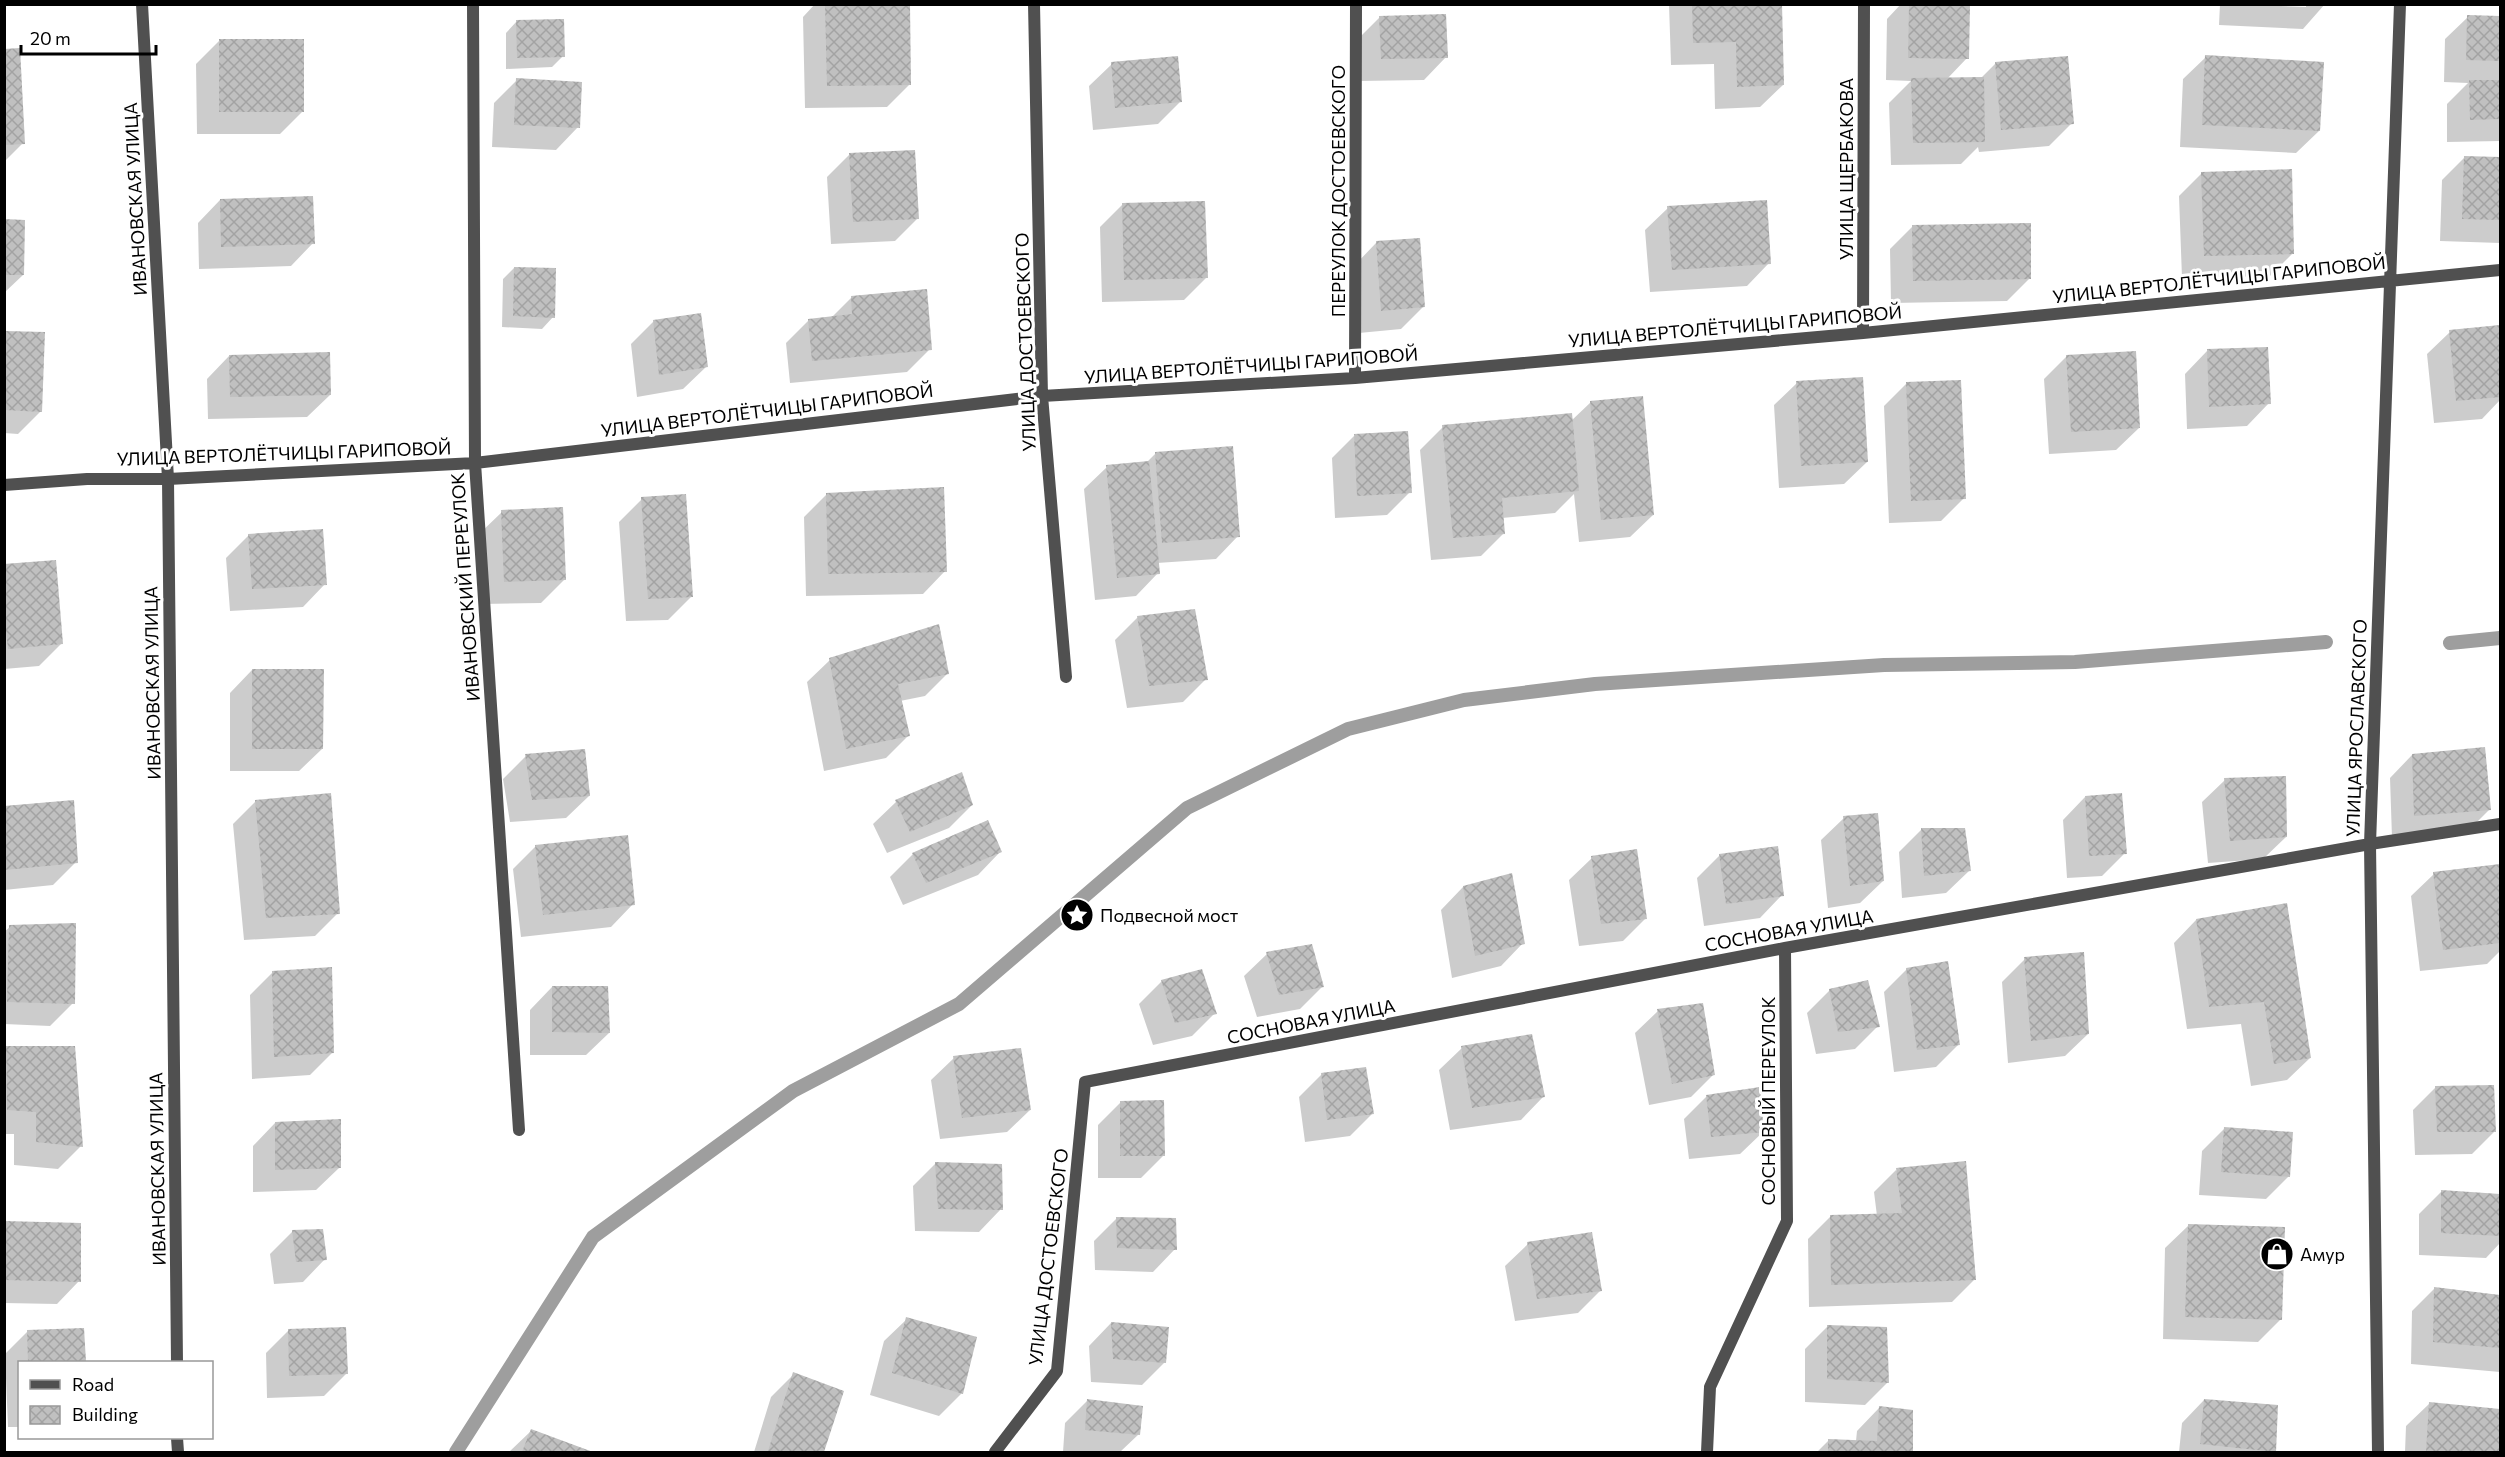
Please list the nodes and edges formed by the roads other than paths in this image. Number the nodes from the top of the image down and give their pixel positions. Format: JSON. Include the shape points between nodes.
{"nodes":[{"id":1,"x":142,"y":4,"type":"edge"},
{"id":2,"x":473,"y":4,"type":"edge"},
{"id":3,"x":1034,"y":4,"type":"edge"},
{"id":4,"x":1356,"y":4,"type":"edge"},
{"id":5,"x":1864,"y":4,"type":"edge"},
{"id":6,"x":2400,"y":4,"type":"edge"},
{"id":7,"x":2500,"y":270,"type":"edge"},
{"id":8,"x":2389,"y":281,"type":"junction"},
{"id":9,"x":1863,"y":333,"type":"junction"},
{"id":10,"x":1355,"y":378,"type":"junction"},
{"id":11,"x":1042,"y":396,"type":"junction"},
{"id":12,"x":475,"y":463,"type":"junction"},
{"id":13,"x":168,"y":479,"type":"junction"},
{"id":14,"x":4,"y":485,"type":"edge"},
{"id":15,"x":1065,"y":676,"type":"dead end"},
{"id":16,"x":2500,"y":824,"type":"edge"},
{"id":17,"x":2370,"y":844,"type":"junction"},
{"id":18,"x":1785,"y":948,"type":"junction"},
{"id":19,"x":1086,"y":1082,"type":"joint"},
{"id":20,"x":519,"y":1130,"type":"dead end"},
{"id":21,"x":177,"y":1361,"type":"edge"},
{"id":22,"x":995,"y":1452,"type":"edge"},
{"id":23,"x":1707,"y":1452,"type":"edge"},
{"id":24,"x":2378,"y":1452,"type":"edge"}],
"edges":[{"from":1,"to":13,"type":"street","name":"ИВАНОВСКАЯ УЛИЦА"},
{"from":2,"to":12,"type":"street","name":"ИВАНОВСКИЙ ПЕРЕУЛОК"},
{"from":3,"to":11,"type":"street","name":"УЛИЦА ДОСТОЕВСКОГО"},
{"from":4,"to":10,"type":"street","name":"ПЕРЕУЛОК ДОСТОЕВСКОГО"},
{"from":5,"to":9,"type":"street","name":"УЛИЦА ЩЕРБАКОВА"},
{"from":6,"to":8,"type":"street","name":"УЛИЦА ЯРОСЛАВСКОГО"},
{"from":7,"to":8,"type":"street","name":"УЛИЦА ВЕРТОЛЁТЧИЦЫ ГАРИПОВОЙ"},
{"from":8,"to":9,"type":"street","name":"УЛИЦА ВЕРТОЛЁТЧИЦЫ ГАРИПОВОЙ"},
{"from":8,"to":17,"type":"street","name":"УЛИЦА ЯРОСЛАВСКОГО"},
{"from":9,"to":10,"type":"street","name":"УЛИЦА ВЕРТОЛЁТЧИЦЫ ГАРИПОВОЙ"},
{"from":10,"to":11,"type":"street","name":"УЛИЦА ВЕРТОЛЁТЧИЦЫ ГАРИПОВОЙ"},
{"from":11,"to":12,"type":"street","name":"УЛИЦА ВЕРТОЛЁТЧИЦЫ ГАРИПОВОЙ"},
{"from":11,"to":15,"type":"street","name":"УЛИЦА ДОСТОЕВСКОГО"},
{"from":12,"to":13,"type":"street","name":"УЛИЦА ВЕРТОЛЁТЧИЦЫ ГАРИПОВОЙ"},
{"from":12,"to":20,"type":"street","name":"ИВАНОВСКИЙ ПЕРЕУЛОК"},
{"from":13,"to":14,"type":"street","name":"УЛИЦА ВЕРТОЛЁТЧИЦЫ ГАРИПОВОЙ"},
{"from":13,"to":21,"type":"street","name":"ИВАНОВСКАЯ УЛИЦА"},
{"from":16,"to":17,"type":"street","name":"СОСНОВАЯ УЛИЦА"},
{"from":17,"to":18,"type":"street","name":"СОСНОВАЯ УЛИЦА"},
{"from":17,"to":24,"type":"street","name":"УЛИЦА ЯРОСЛАВСКОГО"},
{"from":18,"to":19,"type":"street","name":"СОСНОВАЯ УЛИЦА"},
{"from":18,"to":23,"type":"street","name":"СОСНОВЫЙ ПЕРЕУЛОК","via":[[1787,1221],[1710,1387]]},
{"from":19,"to":22,"type":"street","name":"УЛИЦА ДОСТОЕВСКОГО","via":[[1057,1371]]}]}
